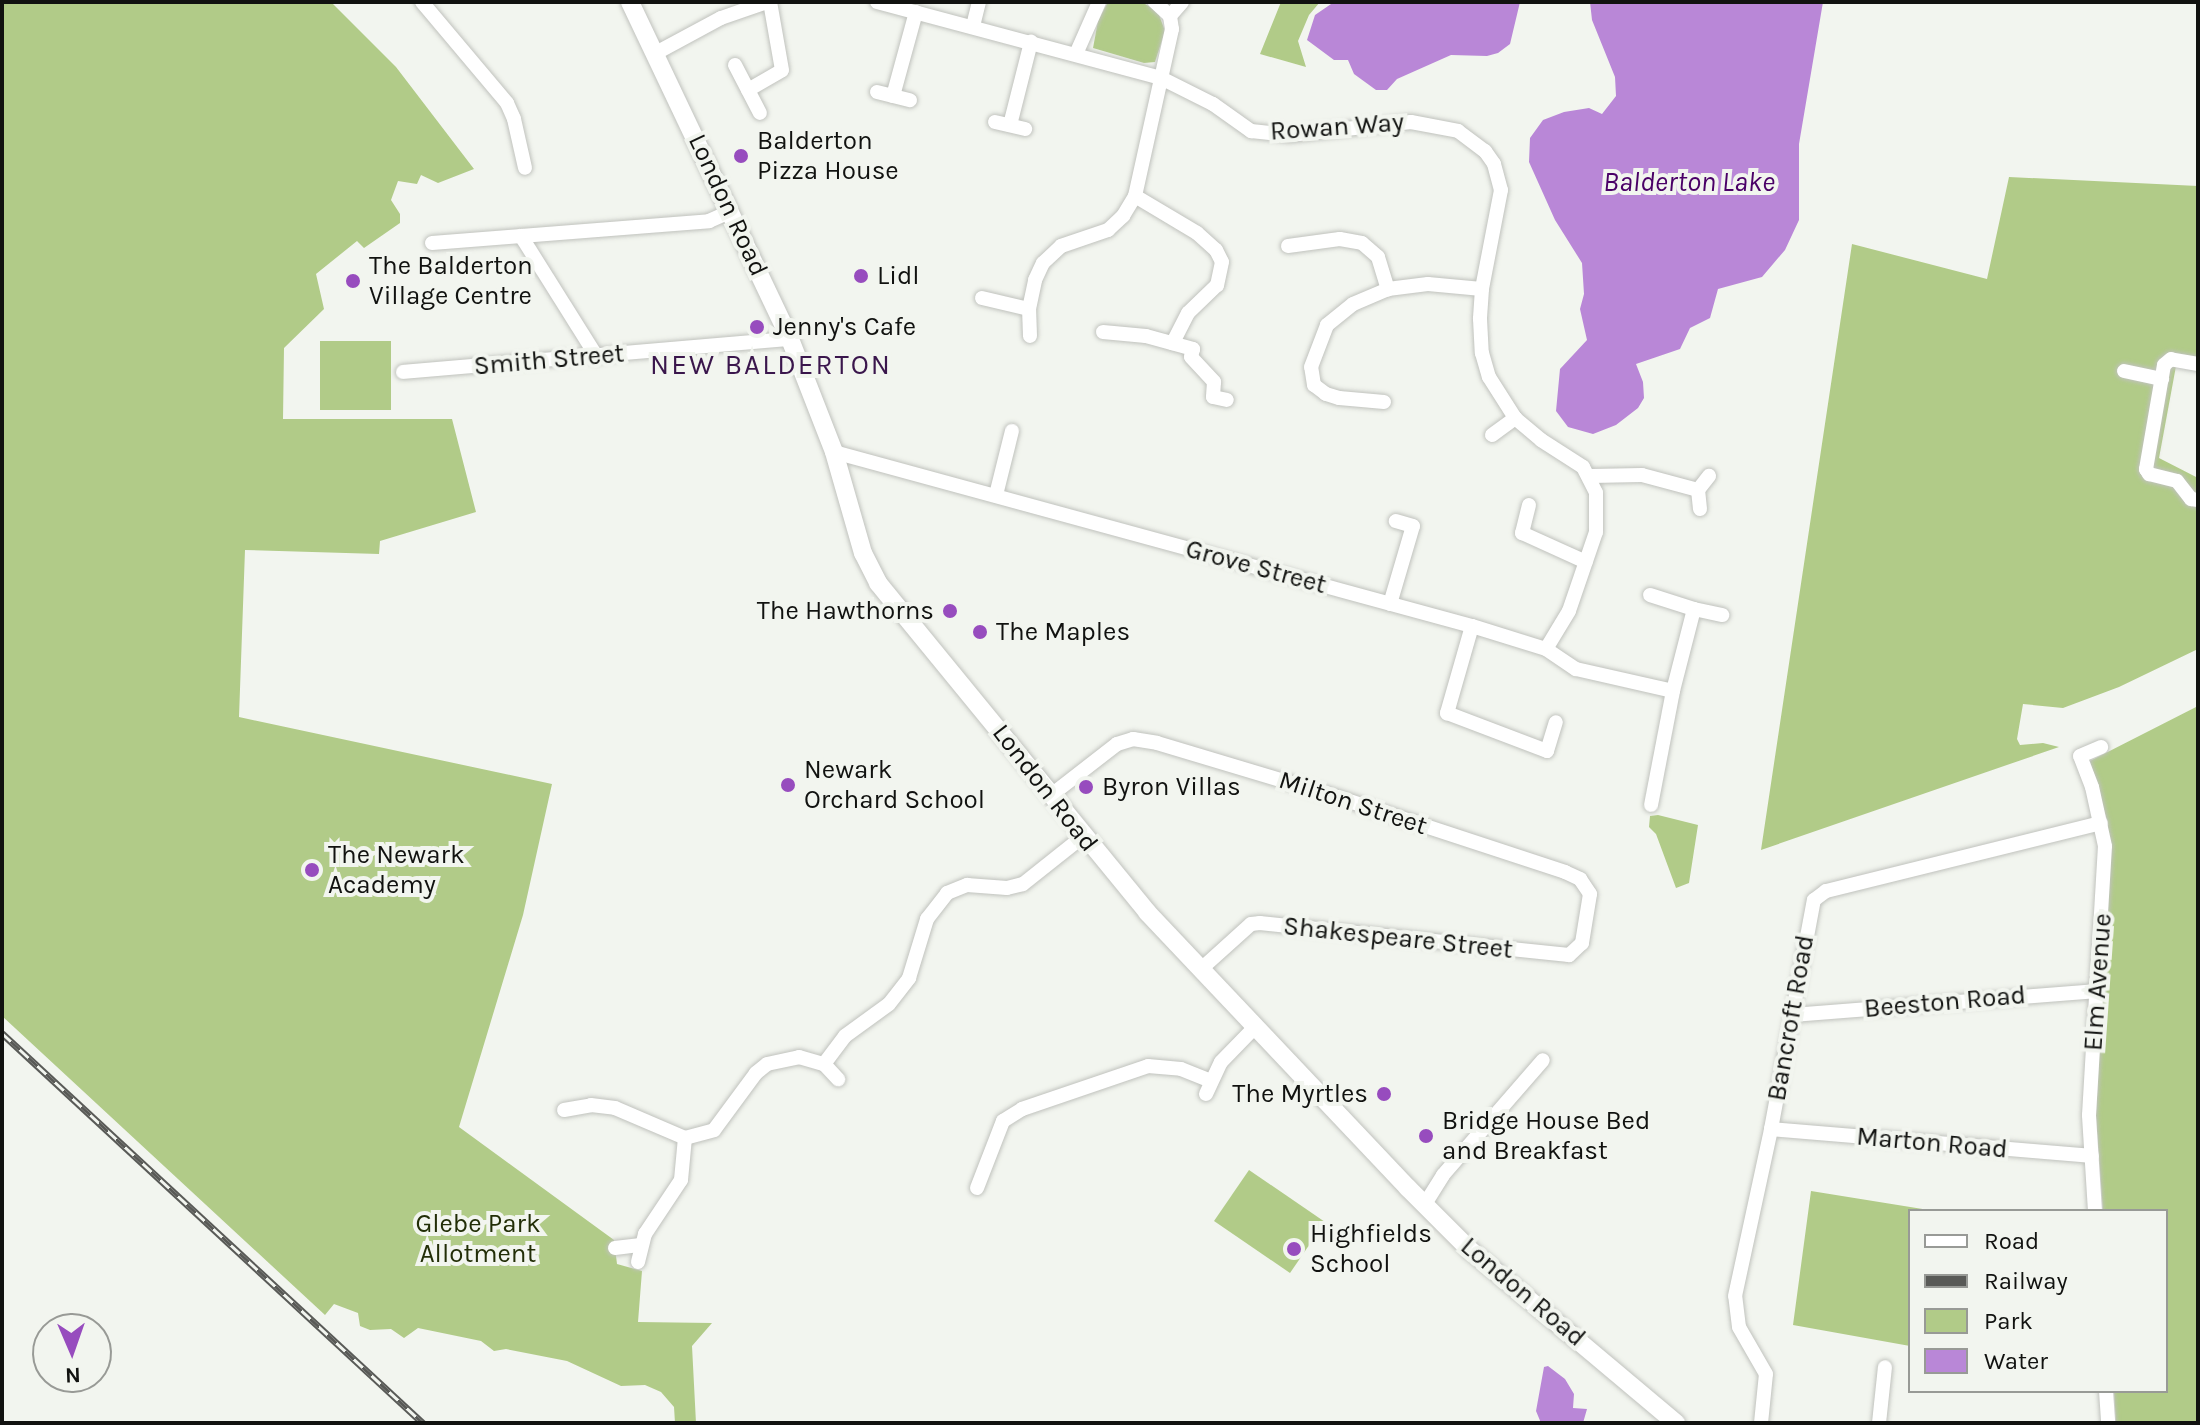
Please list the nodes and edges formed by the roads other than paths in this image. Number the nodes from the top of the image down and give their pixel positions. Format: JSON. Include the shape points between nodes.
{"nodes":[{"id":1,"x":422,"y":2,"type":"edge"},
{"id":2,"x":630,"y":2,"type":"edge"},
{"id":3,"x":714,"y":2,"type":"edge"},
{"id":4,"x":768,"y":2,"type":"edge"},
{"id":5,"x":877,"y":2,"type":"edge"},
{"id":6,"x":979,"y":2,"type":"edge"},
{"id":7,"x":1099,"y":2,"type":"edge"},
{"id":8,"x":1155,"y":2,"type":"edge"},
{"id":9,"x":1182,"y":2,"type":"edge"},
{"id":10,"x":916,"y":12,"type":"junction"},
{"id":11,"x":1170,"y":16,"type":"junction"},
{"id":12,"x":721,"y":18,"type":"junction"},
{"id":13,"x":973,"y":26,"type":"junction"},
{"id":14,"x":1031,"y":42,"type":"junction"},
{"id":15,"x":656,"y":53,"type":"junction"},
{"id":16,"x":1076,"y":54,"type":"junction"},
{"id":17,"x":735,"y":65,"type":"dead end"},
{"id":18,"x":1161,"y":78,"type":"junction"},
{"id":19,"x":748,"y":90,"type":"junction"},
{"id":20,"x":877,"y":92,"type":"dead end"},
{"id":21,"x":893,"y":96,"type":"junction"},
{"id":22,"x":910,"y":100,"type":"dead end"},
{"id":23,"x":760,"y":113,"type":"dead end"},
{"id":24,"x":1025,"y":129,"type":"dead end"},
{"id":25,"x":525,"y":168,"type":"dead end"},
{"id":26,"x":1135,"y":196,"type":"junction"},
{"id":27,"x":731,"y":211,"type":"junction"},
{"id":28,"x":521,"y":236,"type":"junction"},
{"id":29,"x":1294,"y":242,"type":"dead end"},
{"id":30,"x":432,"y":243,"type":"dead end"},
{"id":31,"x":1388,"y":289,"type":"junction"},
{"id":32,"x":1482,"y":289,"type":"junction"},
{"id":33,"x":982,"y":298,"type":"dead end"},
{"id":34,"x":1029,"y":309,"type":"junction"},
{"id":35,"x":1103,"y":332,"type":"dead end"},
{"id":36,"x":1030,"y":336,"type":"dead end"},
{"id":37,"x":790,"y":339,"type":"junction"},
{"id":38,"x":1173,"y":343,"type":"junction"},
{"id":39,"x":597,"y":357,"type":"junction"},
{"id":40,"x":2198,"y":364,"type":"edge"},
{"id":41,"x":2124,"y":371,"type":"dead end"},
{"id":42,"x":403,"y":372,"type":"dead end"},
{"id":43,"x":2162,"y":379,"type":"junction"},
{"id":44,"x":1227,"y":400,"type":"dead end"},
{"id":45,"x":1384,"y":402,"type":"dead end"},
{"id":46,"x":1515,"y":418,"type":"junction"},
{"id":47,"x":1012,"y":431,"type":"dead end"},
{"id":48,"x":1492,"y":435,"type":"dead end"},
{"id":49,"x":834,"y":452,"type":"junction"},
{"id":50,"x":1591,"y":476,"type":"junction"},
{"id":51,"x":1709,"y":476,"type":"dead end"},
{"id":52,"x":1698,"y":490,"type":"junction"},
{"id":53,"x":996,"y":495,"type":"junction"},
{"id":54,"x":2198,"y":500,"type":"edge"},
{"id":55,"x":1529,"y":505,"type":"dead end"},
{"id":56,"x":1700,"y":509,"type":"dead end"},
{"id":57,"x":1396,"y":521,"type":"dead end"},
{"id":58,"x":1586,"y":562,"type":"junction"},
{"id":59,"x":1650,"y":595,"type":"dead end"},
{"id":60,"x":1390,"y":604,"type":"junction"},
{"id":61,"x":1694,"y":609,"type":"junction"},
{"id":62,"x":1722,"y":615,"type":"dead end"},
{"id":63,"x":1472,"y":626,"type":"junction"},
{"id":64,"x":1546,"y":649,"type":"junction"},
{"id":65,"x":1673,"y":691,"type":"junction"},
{"id":66,"x":1431,"y":708,"type":"dead end"},
{"id":67,"x":1447,"y":713,"type":"junction"},
{"id":68,"x":1556,"y":722,"type":"dead end"},
{"id":69,"x":2101,"y":747,"type":"dead end"},
{"id":70,"x":1050,"y":796,"type":"junction"},
{"id":71,"x":1651,"y":805,"type":"dead end"},
{"id":72,"x":2101,"y":823,"type":"junction"},
{"id":73,"x":1082,"y":837,"type":"junction"},
{"id":74,"x":1586,"y":919,"type":"joint"},
{"id":75,"x":1201,"y":969,"type":"junction"},
{"id":76,"x":2097,"y":991,"type":"junction"},
{"id":77,"x":1793,"y":1015,"type":"junction"},
{"id":78,"x":1256,"y":1026,"type":"junction"},
{"id":79,"x":1543,"y":1060,"type":"dead end"},
{"id":80,"x":824,"y":1064,"type":"junction"},
{"id":81,"x":838,"y":1079,"type":"dead end"},
{"id":82,"x":564,"y":1110,"type":"dead end"},
{"id":83,"x":1771,"y":1129,"type":"junction"},
{"id":84,"x":685,"y":1138,"type":"junction"},
{"id":85,"x":2092,"y":1156,"type":"junction"},
{"id":86,"x":977,"y":1188,"type":"dead end"},
{"id":87,"x":1425,"y":1204,"type":"junction"},
{"id":88,"x":2095,"y":1209,"type":"edge"},
{"id":89,"x":641,"y":1245,"type":"junction"},
{"id":90,"x":615,"y":1248,"type":"dead end"},
{"id":91,"x":638,"y":1262,"type":"dead end"},
{"id":92,"x":1885,"y":1367,"type":"dead end"},
{"id":93,"x":2106,"y":1393,"type":"edge"},
{"id":94,"x":1676,"y":1423,"type":"edge"},
{"id":95,"x":1761,"y":1423,"type":"edge"},
{"id":96,"x":1879,"y":1423,"type":"edge"},
{"id":97,"x":2108,"y":1423,"type":"edge"}],
"edges":[{"from":1,"to":25,"type":"street","via":[[507,103]]},
{"from":2,"to":15,"type":"main road","name":"London Road"},
{"from":3,"to":12,"type":"street"},
{"from":4,"to":12,"type":"street"},
{"from":4,"to":19,"type":"street","via":[[782,70]]},
{"from":5,"to":10,"type":"street","name":"Rowan Way"},
{"from":6,"to":13,"type":"street"},
{"from":7,"to":16,"type":"street"},
{"from":8,"to":11,"type":"street"},
{"from":9,"to":11,"type":"street"},
{"from":10,"to":13,"type":"street","name":"Rowan Way"},
{"from":10,"to":21,"type":"street"},
{"from":11,"to":18,"type":"street","via":[[1170,44]]},
{"from":12,"to":15,"type":"street"},
{"from":13,"to":14,"type":"street","name":"Rowan Way"},
{"from":14,"to":16,"type":"street","name":"Rowan Way"},
{"from":14,"to":24,"type":"street","via":[[1002,124]]},
{"from":15,"to":27,"type":"main road","name":"London Road"},
{"from":16,"to":18,"type":"street","name":"Rowan Way"},
{"from":17,"to":19,"type":"street"},
{"from":18,"to":26,"type":"street"},
{"from":18,"to":32,"type":"street","name":"Rowan Way","via":[[1260,133],[1289,135],[1411,122],[1468,136],[1494,164],[1501,190]]},
{"from":19,"to":23,"type":"street"},
{"from":20,"to":21,"type":"street"},
{"from":21,"to":22,"type":"street"},
{"from":26,"to":34,"type":"street","via":[[1108,230],[1068,243],[1049,256],[1038,270]]},
{"from":26,"to":38,"type":"street","via":[[1197,233],[1222,262],[1217,285],[1188,313]]},
{"from":27,"to":28,"type":"street","via":[[709,221]]},
{"from":27,"to":37,"type":"main road","name":"London Road"},
{"from":28,"to":30,"type":"street"},
{"from":28,"to":39,"type":"street"},
{"from":29,"to":31,"type":"street","via":[[1362,243],[1378,257]]},
{"from":31,"to":32,"type":"street","via":[[1428,284]]},
{"from":31,"to":45,"type":"street","via":[[1353,304],[1327,325],[1311,367],[1312,380],[1326,394],[1369,393]]},
{"from":32,"to":46,"type":"street","name":"Rowan Way","via":[[1482,353],[1489,377]]},
{"from":33,"to":34,"type":"street"},
{"from":34,"to":36,"type":"street"},
{"from":35,"to":38,"type":"street"},
{"from":37,"to":39,"type":"street","name":"Smith Street"},
{"from":37,"to":49,"type":"main road","name":"London Road"},
{"from":38,"to":44,"type":"street","via":[[1193,349],[1191,357],[1214,382],[1213,397]]},
{"from":39,"to":42,"type":"street","name":"Smith Street"},
{"from":40,"to":43,"type":"street","via":[[2171,359]]},
{"from":41,"to":43,"type":"street"},
{"from":43,"to":54,"type":"street","via":[[2146,469],[2177,481]]},
{"from":46,"to":48,"type":"street"},
{"from":46,"to":50,"type":"street","name":"Rowan Way"},
{"from":47,"to":53,"type":"street"},
{"from":49,"to":53,"type":"street","name":"Grove Street"},
{"from":49,"to":70,"type":"main road","name":"London Road","via":[[863,553],[878,583]]},
{"from":50,"to":52,"type":"street","via":[[1642,475]]},
{"from":50,"to":58,"type":"street","via":[[1596,532]]},
{"from":51,"to":52,"type":"street"},
{"from":52,"to":56,"type":"street"},
{"from":53,"to":60,"type":"street","name":"Grove Street"},
{"from":55,"to":58,"type":"street","via":[[1522,533]]},
{"from":57,"to":60,"type":"street","via":[[1413,526]]},
{"from":58,"to":64,"type":"street","via":[[1569,611]]},
{"from":59,"to":61,"type":"street"},
{"from":60,"to":63,"type":"street","name":"Grove Street"},
{"from":61,"to":62,"type":"street"},
{"from":61,"to":65,"type":"street"},
{"from":63,"to":64,"type":"street","name":"Grove Street"},
{"from":63,"to":67,"type":"street"},
{"from":64,"to":65,"type":"street","name":"Grove Street","via":[[1576,669]]},
{"from":65,"to":71,"type":"street"},
{"from":66,"to":67,"type":"street"},
{"from":67,"to":68,"type":"street","via":[[1547,751]]},
{"from":69,"to":72,"type":"street","name":"Elm Avenue","via":[[2077,750]]},
{"from":70,"to":73,"type":"main road","name":"London Road"},
{"from":70,"to":74,"type":"street","name":"Milton Street","via":[[1117,744],[1133,739],[1157,743],[1572,875],[1587,885]]},
{"from":72,"to":76,"type":"street","name":"Elm Avenue","via":[[2106,866]]},
{"from":72,"to":77,"type":"street","name":"Bancroft Road","via":[[1818,895]]},
{"from":73,"to":75,"type":"main road","name":"London Road"},
{"from":73,"to":80,"type":"street","via":[[1023,884],[967,885],[947,893],[927,919],[905,985],[881,1011],[845,1036]]},
{"from":74,"to":75,"type":"street","name":"Shakespeare Street","via":[[1576,952],[1559,955],[1251,924]]},
{"from":75,"to":78,"type":"main road","name":"London Road"},
{"from":76,"to":77,"type":"street","name":"Beeston Road"},
{"from":76,"to":85,"type":"street","name":"Elm Avenue","via":[[2089,1115]]},
{"from":77,"to":83,"type":"street","name":"Bancroft Road"},
{"from":78,"to":86,"type":"street","via":[[1228,1053],[1208,1088],[1181,1069],[1148,1066],[1022,1109],[1003,1121]]},
{"from":78,"to":87,"type":"main road","name":"London Road"},
{"from":79,"to":87,"type":"street","via":[[1443,1175]]},
{"from":80,"to":81,"type":"street"},
{"from":80,"to":84,"type":"street","via":[[787,1057],[767,1064],[721,1125]]},
{"from":82,"to":84,"type":"street","via":[[615,1108]]},
{"from":83,"to":85,"type":"street","name":"Marton Road"},
{"from":83,"to":95,"type":"street","name":"Bancroft Road","via":[[1734,1307],[1739,1327],[1766,1374]]},
{"from":84,"to":89,"type":"street","via":[[679,1185]]},
{"from":85,"to":88,"type":"street","name":"Elm Avenue"},
{"from":87,"to":94,"type":"main road","name":"London Road","via":[[1471,1251]]},
{"from":89,"to":90,"type":"street"},
{"from":89,"to":91,"type":"street"},
{"from":92,"to":96,"type":"street"},
{"from":93,"to":97,"type":"street"}]}
